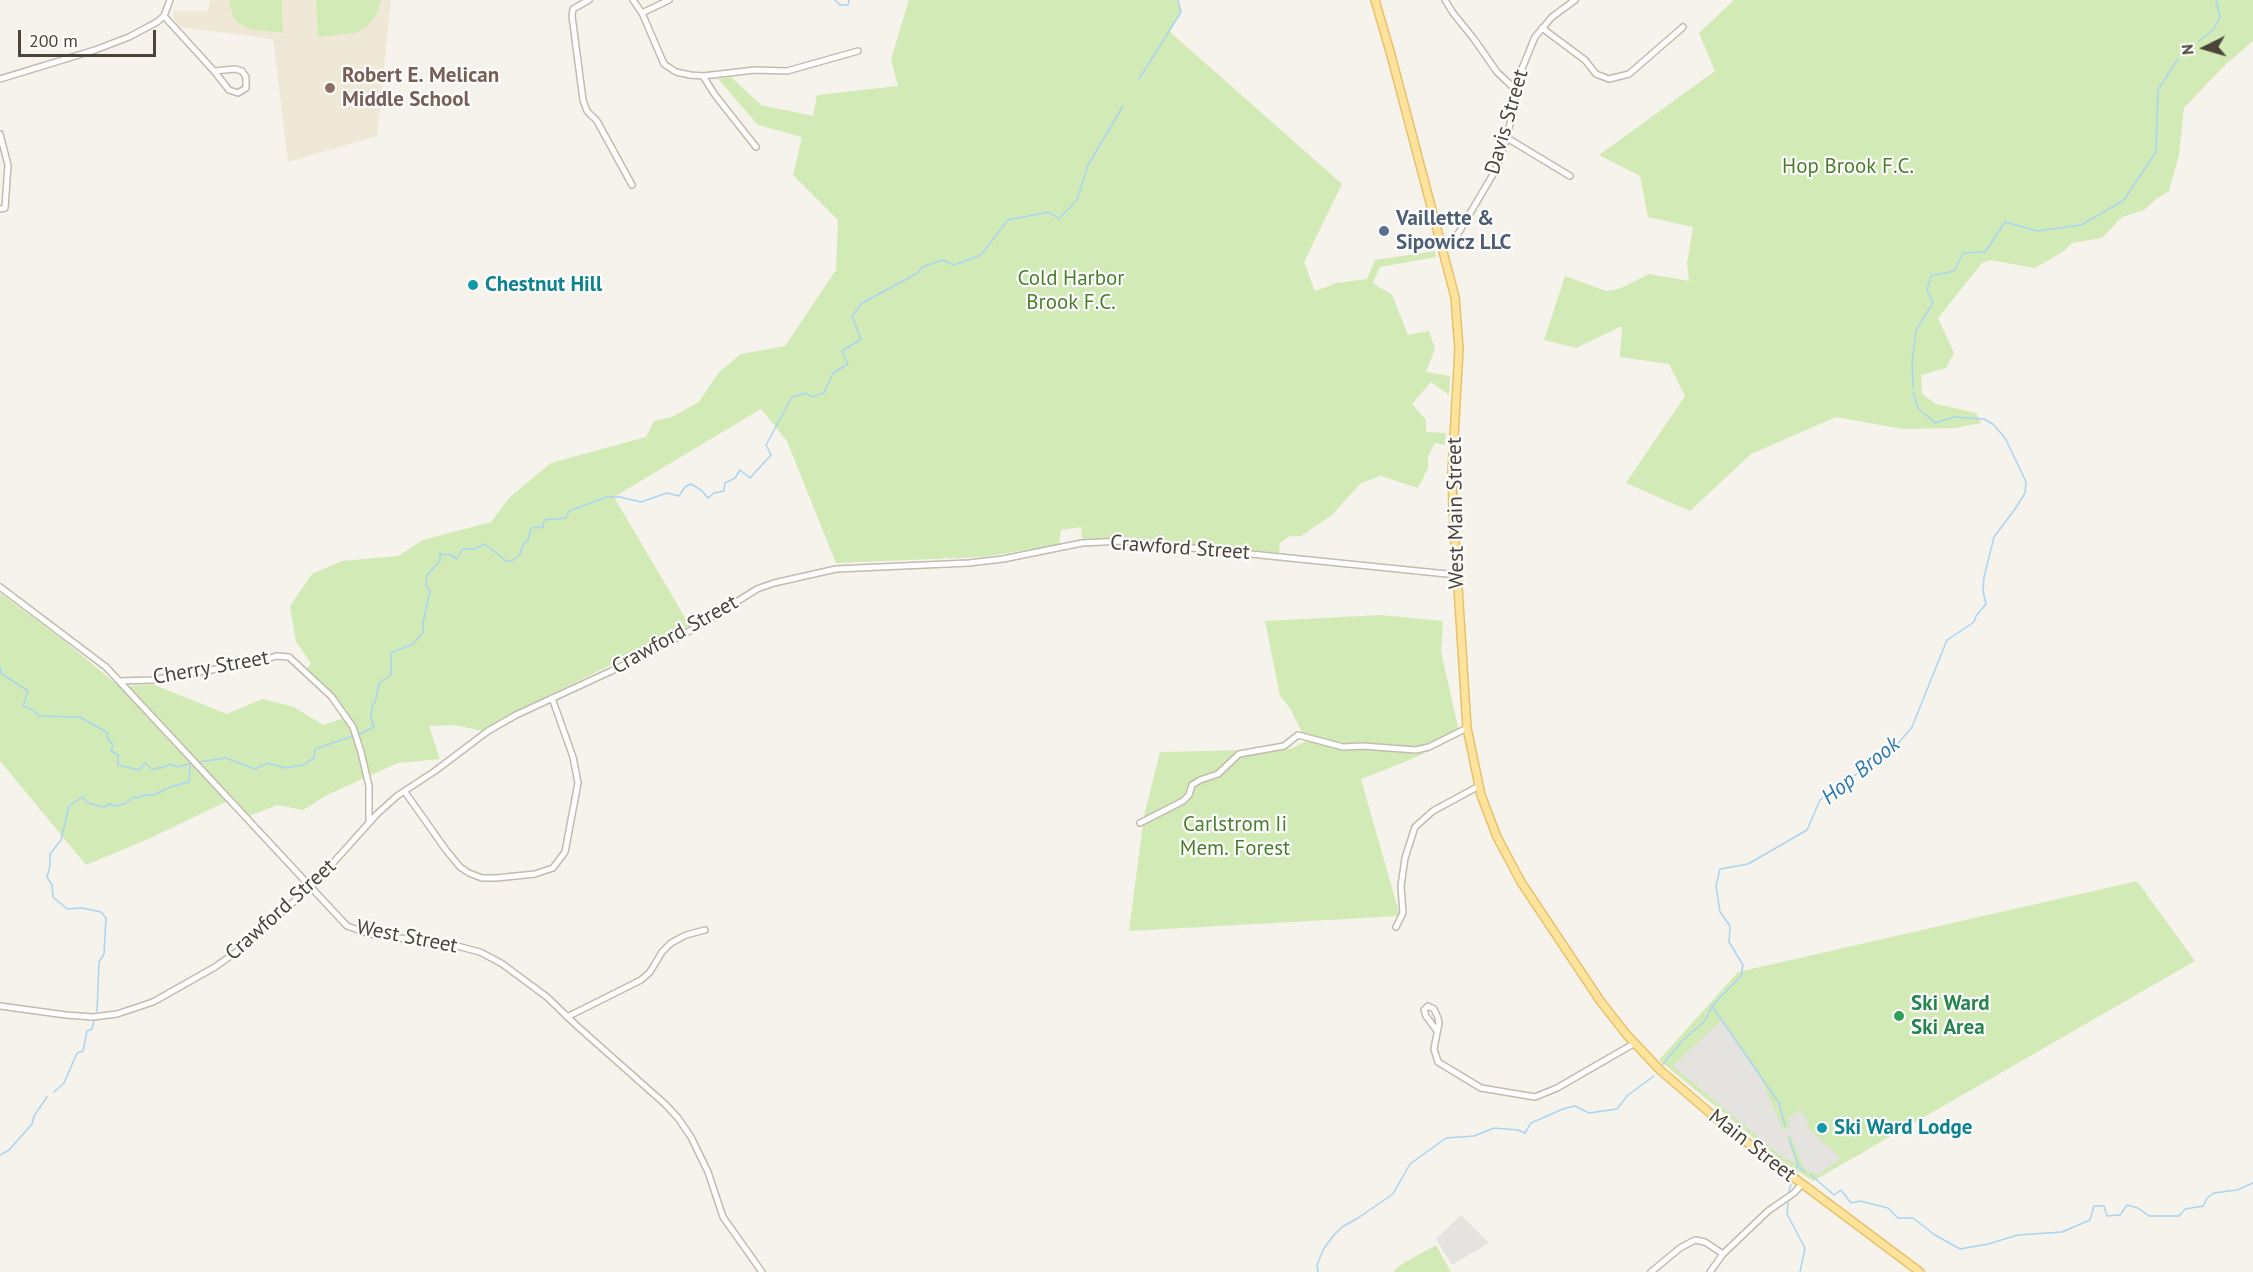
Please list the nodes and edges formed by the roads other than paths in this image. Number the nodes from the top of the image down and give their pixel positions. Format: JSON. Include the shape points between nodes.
{"nodes":[{"id":1,"x":170,"y":0,"type":"edge"},
{"id":2,"x":589,"y":0,"type":"edge"},
{"id":3,"x":633,"y":0,"type":"edge"},
{"id":4,"x":669,"y":0,"type":"edge"},
{"id":5,"x":1375,"y":0,"type":"edge"},
{"id":6,"x":1445,"y":0,"type":"edge"},
{"id":7,"x":1575,"y":0,"type":"edge"},
{"id":8,"x":642,"y":13,"type":"junction"},
{"id":9,"x":164,"y":16,"type":"junction"},
{"id":10,"x":1542,"y":27,"type":"junction"},
{"id":11,"x":1683,"y":27,"type":"dead end"},
{"id":12,"x":858,"y":51,"type":"dead end"},
{"id":13,"x":214,"y":71,"type":"junction"},
{"id":14,"x":703,"y":76,"type":"junction"},
{"id":15,"x":0,"y":79,"type":"edge"},
{"id":16,"x":1516,"y":90,"type":"junction"},
{"id":17,"x":0,"y":134,"type":"edge"},
{"id":18,"x":1507,"y":138,"type":"junction"},
{"id":19,"x":756,"y":147,"type":"dead end"},
{"id":20,"x":2,"y":149,"type":"edge"},
{"id":21,"x":1570,"y":176,"type":"dead end"},
{"id":22,"x":632,"y":185,"type":"dead end"},
{"id":23,"x":3,"y":208,"type":"edge"},
{"id":24,"x":1442,"y":249,"type":"junction"},
{"id":25,"x":1457,"y":575,"type":"junction"},
{"id":26,"x":0,"y":587,"type":"edge"},
{"id":27,"x":120,"y":681,"type":"junction"},
{"id":28,"x":552,"y":698,"type":"junction"},
{"id":29,"x":1467,"y":728,"type":"junction"},
{"id":30,"x":1479,"y":786,"type":"junction"},
{"id":31,"x":405,"y":792,"type":"junction"},
{"id":32,"x":369,"y":822,"type":"junction"},
{"id":33,"x":1140,"y":824,"type":"dead end"},
{"id":34,"x":310,"y":888,"type":"junction"},
{"id":35,"x":1396,"y":927,"type":"dead end"},
{"id":36,"x":705,"y":930,"type":"dead end"},
{"id":37,"x":1601,"y":1002,"type":"joint"},
{"id":38,"x":0,"y":1006,"type":"edge"},
{"id":39,"x":567,"y":1017,"type":"junction"},
{"id":40,"x":1437,"y":1031,"type":"dead end"},
{"id":41,"x":1635,"y":1043,"type":"junction"},
{"id":42,"x":1802,"y":1184,"type":"junction"},
{"id":43,"x":1723,"y":1254,"type":"junction"},
{"id":44,"x":762,"y":1272,"type":"edge"},
{"id":45,"x":1651,"y":1272,"type":"edge"},
{"id":46,"x":1710,"y":1272,"type":"edge"},
{"id":47,"x":1920,"y":1272,"type":"edge"}],
"edges":[{"from":1,"to":9,"type":"street"},
{"from":2,"to":22,"type":"street","via":[[573,9],[572,16],[583,100]]},
{"from":3,"to":8,"type":"street"},
{"from":4,"to":8,"type":"street"},
{"from":5,"to":24,"type":"main road","name":"West Main Street"},
{"from":6,"to":16,"type":"street","via":[[1497,72]]},
{"from":7,"to":10,"type":"street","name":"Davis Street"},
{"from":8,"to":14,"type":"street","via":[[664,64],[676,72]]},
{"from":9,"to":13,"type":"street"},
{"from":9,"to":15,"type":"street","via":[[111,44]]},
{"from":10,"to":11,"type":"street","via":[[1585,60],[1596,74],[1609,79],[1629,74]]},
{"from":10,"to":16,"type":"street","name":"Davis Street","via":[[1530,48]]},
{"from":12,"to":14,"type":"street","via":[[787,71]]},
{"from":13,"to":13,"type":"street","via":[[231,92],[246,88],[242,71]]},
{"from":14,"to":19,"type":"street"},
{"from":16,"to":18,"type":"street","name":"Davis Street"},
{"from":17,"to":20,"type":"street"},
{"from":18,"to":21,"type":"street"},
{"from":18,"to":24,"type":"street","name":"Davis Street","via":[[1489,184],[1452,244]]},
{"from":20,"to":23,"type":"street","via":[[8,165]]},
{"from":24,"to":25,"type":"main road","name":"West Main Street","via":[[1458,325],[1452,472]]},
{"from":25,"to":28,"type":"street","name":"Crawford Street","via":[[1123,541],[1082,543],[969,563],[836,569],[757,589],[692,629]]},
{"from":25,"to":29,"type":"main road","name":"West Main Street"},
{"from":26,"to":27,"type":"street","name":"West Street"},
{"from":27,"to":32,"type":"street","name":"Cherry Street","via":[[152,680],[276,656],[289,657],[331,696],[353,727],[369,786]]},
{"from":27,"to":34,"type":"street","name":"West Street"},
{"from":28,"to":31,"type":"street","name":"Crawford Street","via":[[495,727]]},
{"from":28,"to":31,"type":"street","via":[[578,783],[565,852],[553,867],[535,874],[496,878],[469,873],[446,850]]},
{"from":29,"to":30,"type":"main road","name":"West Main Street"},
{"from":29,"to":33,"type":"street","via":[[1416,750],[1343,747],[1298,735],[1284,746],[1239,754],[1218,774],[1192,785],[1183,801]]},
{"from":30,"to":35,"type":"street","via":[[1433,811],[1415,827],[1401,886],[1403,913]]},
{"from":30,"to":37,"type":"main road","name":"West Main Street","via":[[1514,871]]},
{"from":31,"to":32,"type":"street","name":"Crawford Street"},
{"from":32,"to":34,"type":"street","name":"Crawford Street"},
{"from":34,"to":38,"type":"street","name":"Crawford Street","via":[[231,957],[146,1005],[117,1014],[86,1017]]},
{"from":34,"to":39,"type":"street","name":"West Street","via":[[343,923],[356,930],[462,947],[491,957],[547,997]]},
{"from":36,"to":39,"type":"street","via":[[671,943],[640,980]]},
{"from":37,"to":41,"type":"main road","name":"Main Street"},
{"from":39,"to":44,"type":"street","name":"West Street","via":[[665,1104],[686,1129],[708,1172],[723,1217]]},
{"from":40,"to":41,"type":"street","via":[[1434,1049],[1438,1062],[1480,1088],[1535,1097]]},
{"from":41,"to":42,"type":"main road","name":"Main Street","via":[[1705,1109]]},
{"from":42,"to":43,"type":"street"},
{"from":42,"to":47,"type":"main road","name":"Main Street"},
{"from":43,"to":45,"type":"street","via":[[1706,1242],[1695,1240]]},
{"from":43,"to":46,"type":"street"}]}
